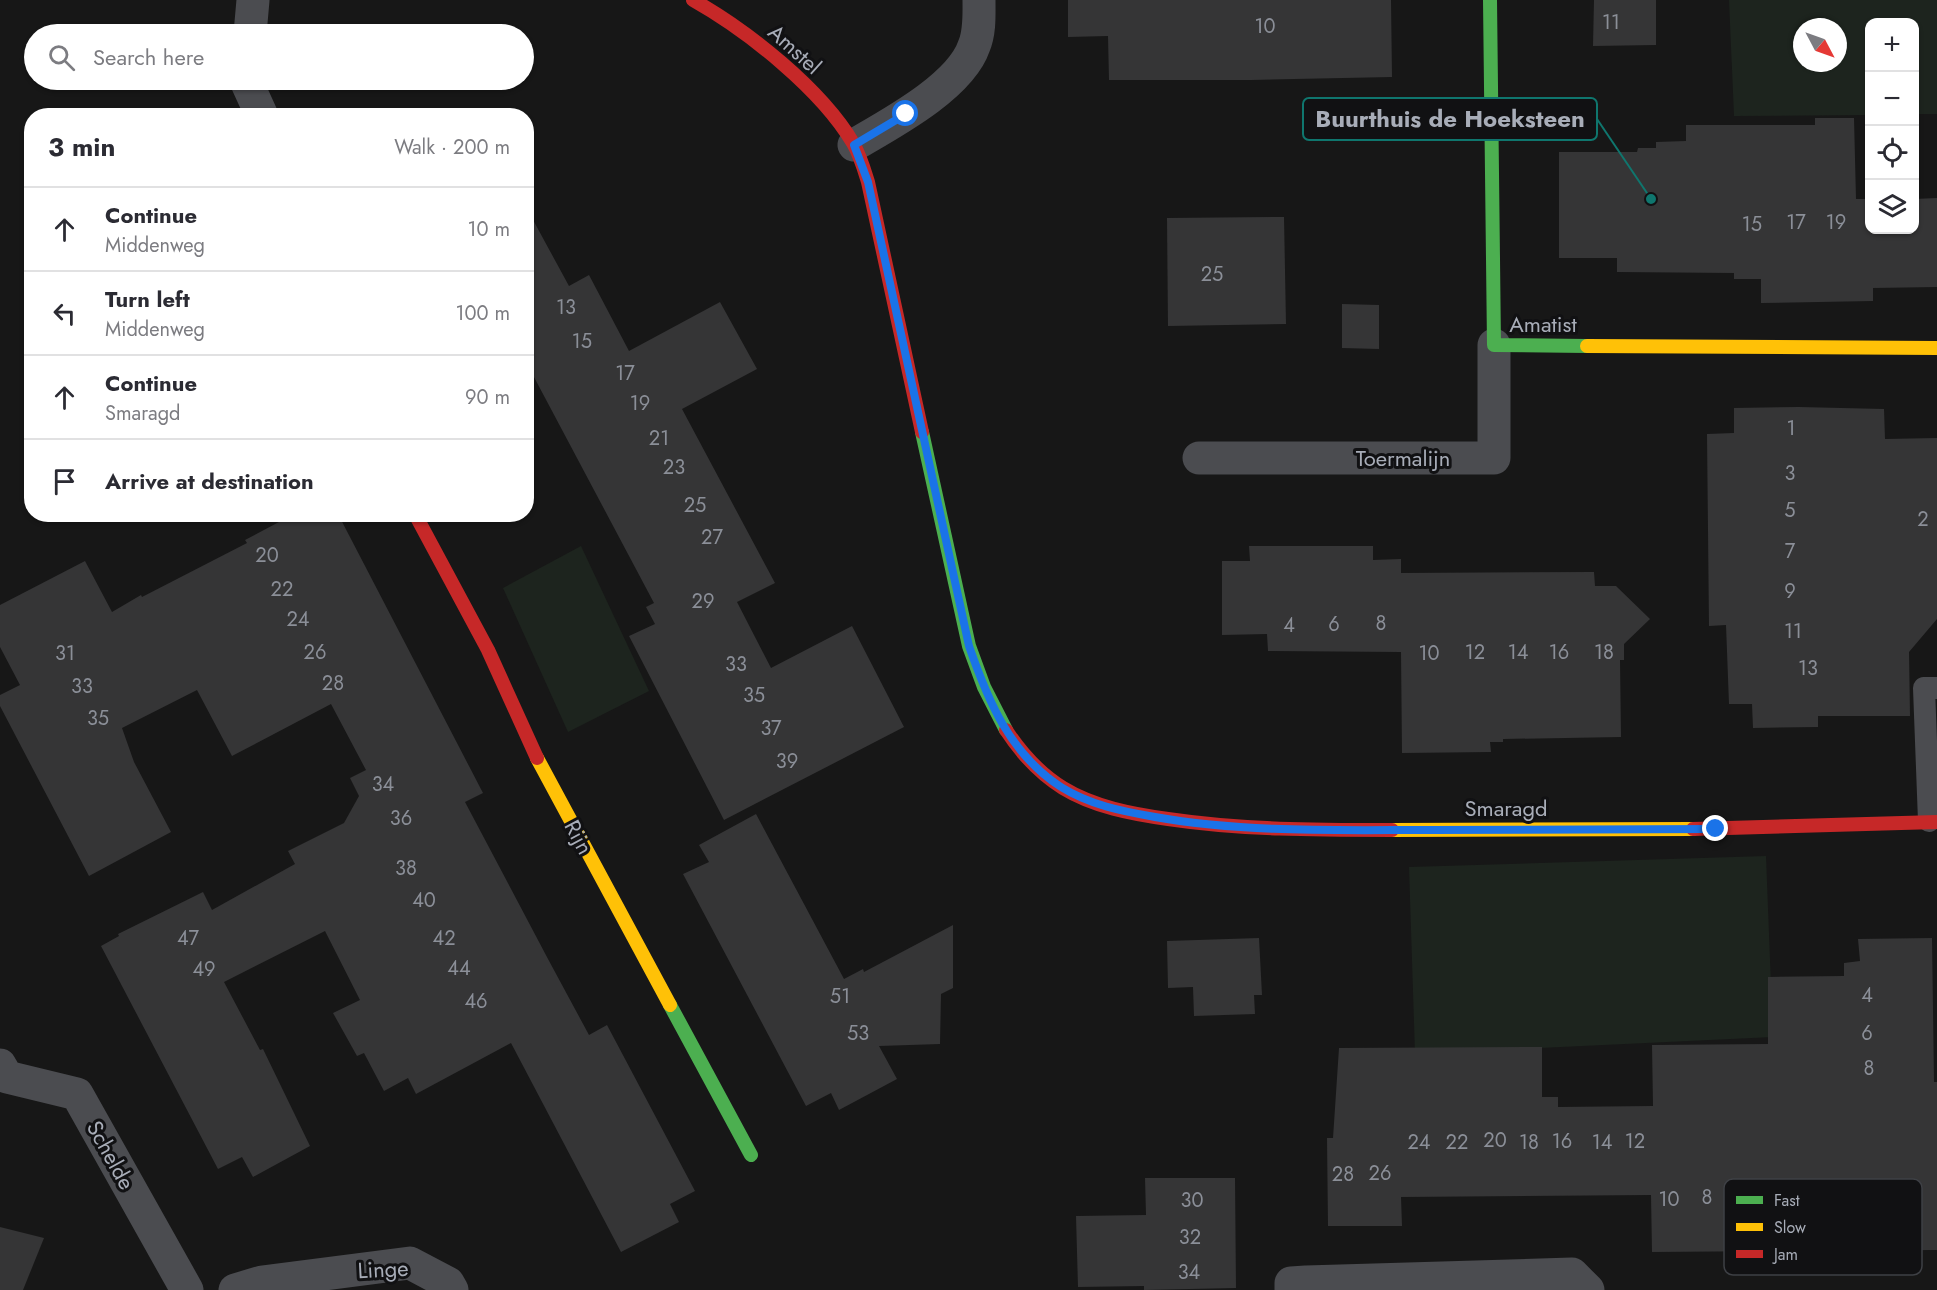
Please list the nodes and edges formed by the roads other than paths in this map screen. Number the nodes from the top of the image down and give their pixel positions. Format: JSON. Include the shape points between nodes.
{"nodes":[{"id":1,"x":253,"y":0,"type":"edge"},
{"id":2,"x":693,"y":0,"type":"edge"},
{"id":3,"x":979,"y":0,"type":"edge"},
{"id":4,"x":1490,"y":0,"type":"edge"},
{"id":5,"x":251,"y":24,"type":"edge"},
{"id":6,"x":250,"y":90,"type":"edge"},
{"id":7,"x":258,"y":108,"type":"edge"},
{"id":8,"x":854,"y":145,"type":"junction"},
{"id":9,"x":1494,"y":345,"type":"junction"},
{"id":10,"x":1937,"y":348,"type":"edge"},
{"id":11,"x":1199,"y":458,"type":"dead end"},
{"id":12,"x":420,"y":522,"type":"edge"},
{"id":13,"x":1937,"y":688,"type":"edge"},
{"id":14,"x":1079,"y":797,"type":"joint"},
{"id":15,"x":1933,"y":821,"type":"edge"},
{"id":16,"x":0,"y":1065,"type":"edge"},
{"id":17,"x":751,"y":1155,"type":"dead end"},
{"id":18,"x":187,"y":1290,"type":"edge"},
{"id":19,"x":235,"y":1290,"type":"edge"},
{"id":20,"x":452,"y":1290,"type":"edge"},
{"id":21,"x":1291,"y":1290,"type":"edge"},
{"id":22,"x":1588,"y":1290,"type":"edge"}],
"edges":[{"from":1,"to":5,"type":"street"},
{"from":2,"to":8,"type":"street","name":"Amstel","via":[[772,55],[828,108]]},
{"from":3,"to":8,"type":"street","via":[[978,32],[963,65],[938,92]]},
{"from":4,"to":9,"type":"street","name":"Amatist"},
{"from":6,"to":7,"type":"street"},
{"from":8,"to":14,"type":"street","name":"Amstel","via":[[868,182],[969,646],[982,683],[1009,735],[1039,770]]},
{"from":9,"to":10,"type":"street","name":"Amatist"},
{"from":9,"to":11,"type":"street","name":"Toermalijn","via":[[1494,458]]},
{"from":12,"to":17,"type":"street","name":"Rijn","via":[[488,650],[537,759]]},
{"from":13,"to":15,"type":"lane","via":[[1924,688]]},
{"from":14,"to":15,"type":"street","name":"Smaragd","via":[[1119,811],[1249,828],[1716,829]]},
{"from":16,"to":18,"type":"street","name":"Schelde","via":[[7,1077],[77,1094]]},
{"from":19,"to":20,"type":"street","name":"Linge","via":[[262,1282],[410,1263],[448,1282]]},
{"from":21,"to":22,"type":"street","via":[[1291,1283],[1306,1282],[1572,1274]]}]}
